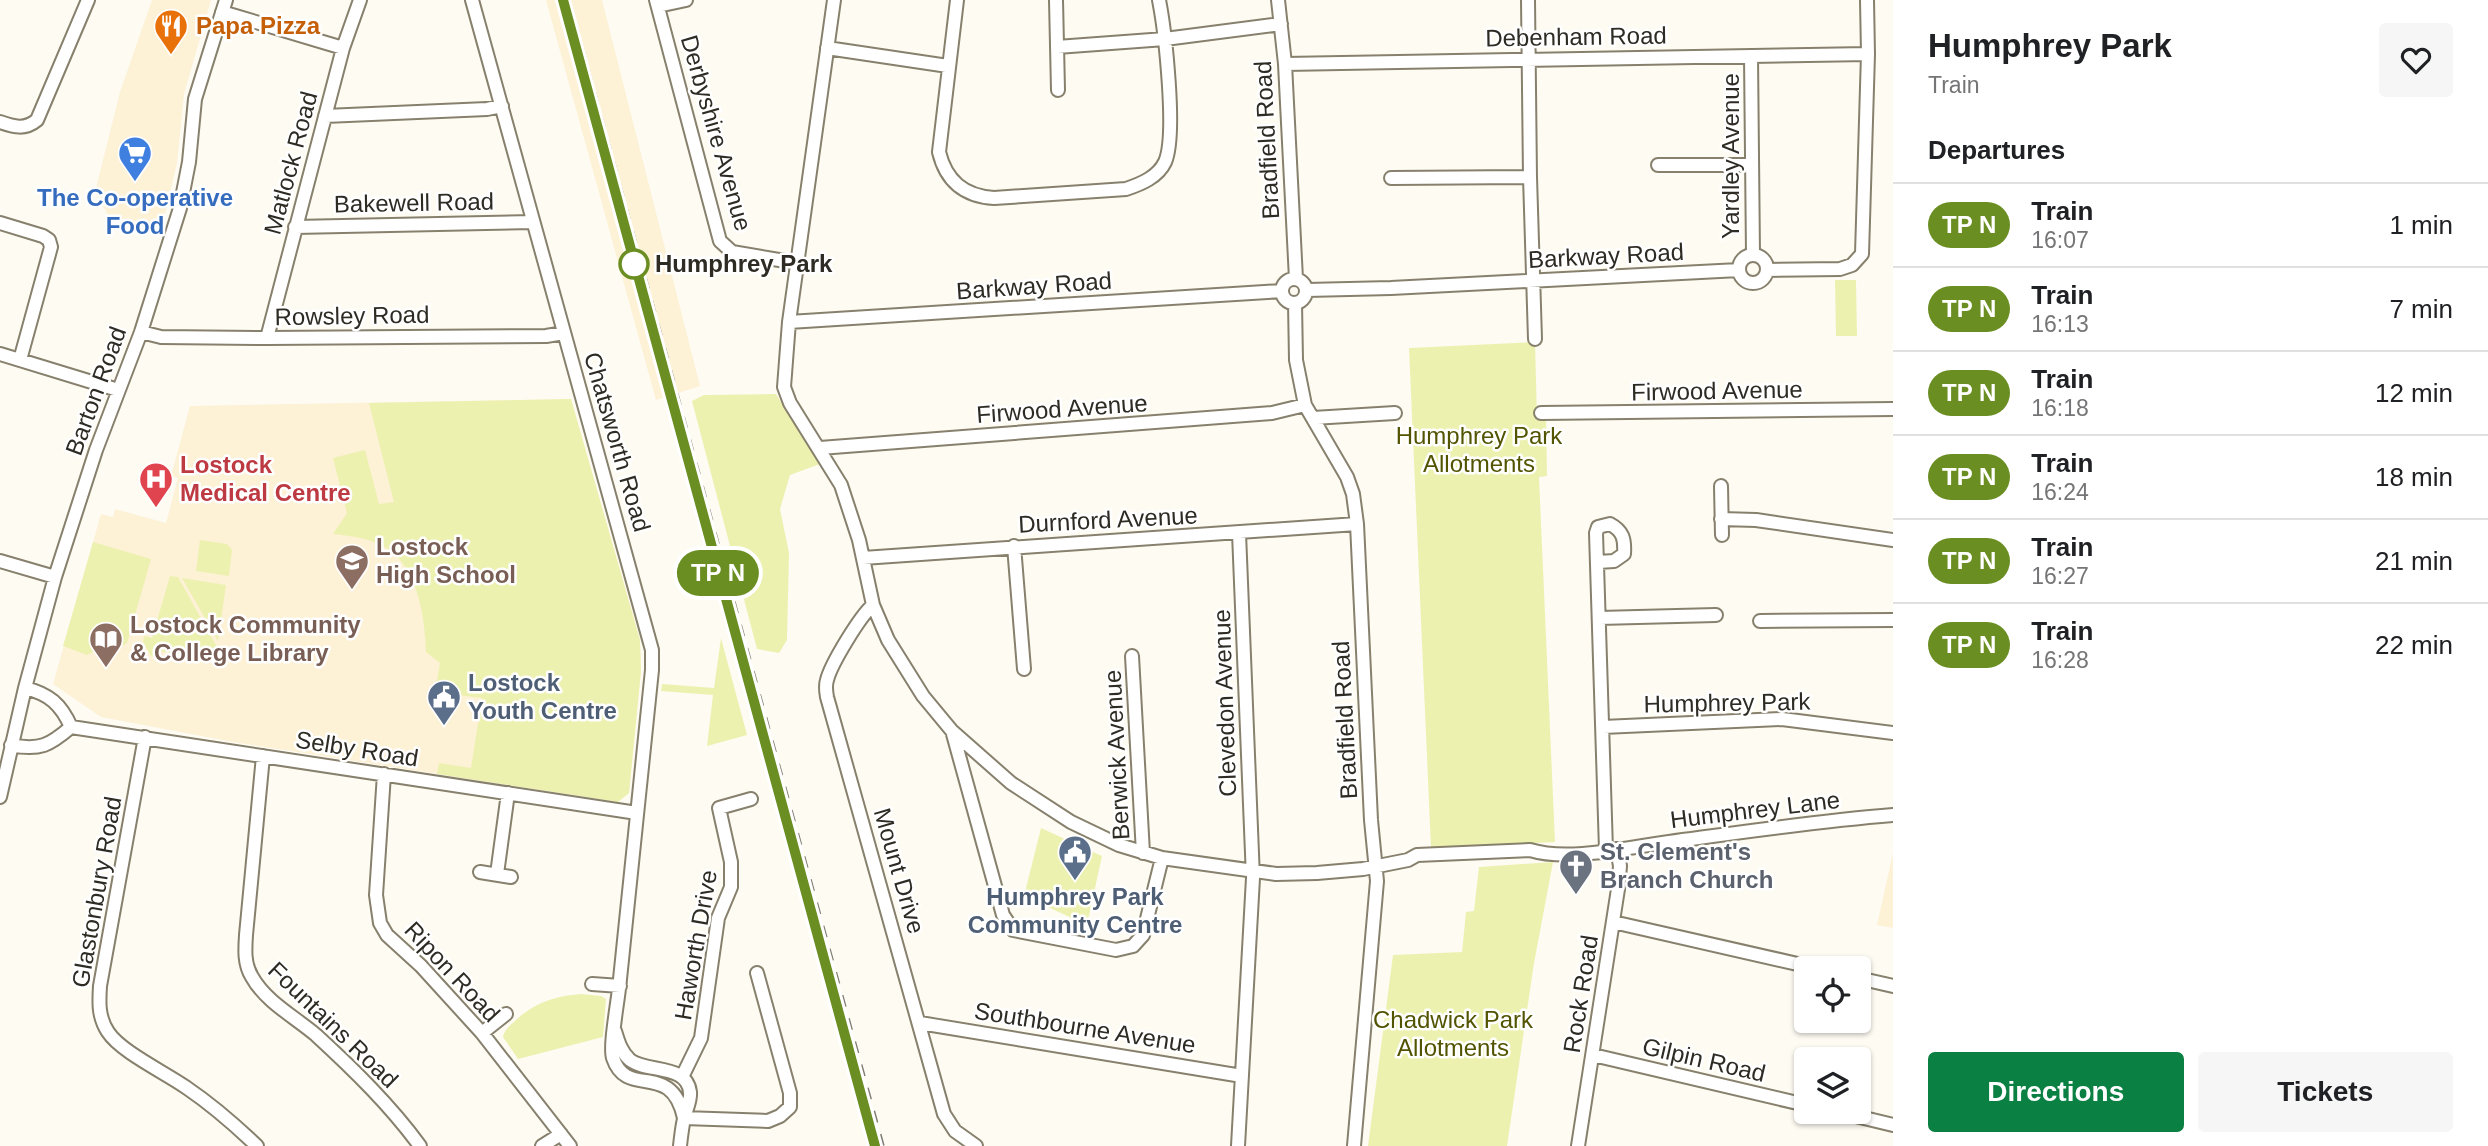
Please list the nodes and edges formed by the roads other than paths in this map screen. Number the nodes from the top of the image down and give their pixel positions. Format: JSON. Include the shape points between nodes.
{"nodes":[{"id":1,"x":89,"y":0,"type":"edge"},
{"id":2,"x":360,"y":0,"type":"edge"},
{"id":3,"x":472,"y":0,"type":"edge"},
{"id":4,"x":686,"y":0,"type":"edge"},
{"id":5,"x":834,"y":0,"type":"edge"},
{"id":6,"x":957,"y":0,"type":"edge"},
{"id":7,"x":1056,"y":0,"type":"edge"},
{"id":8,"x":1159,"y":0,"type":"edge"},
{"id":9,"x":1278,"y":0,"type":"edge"},
{"id":10,"x":1528,"y":0,"type":"edge"},
{"id":11,"x":1867,"y":0,"type":"edge"},
{"id":12,"x":657,"y":3,"type":"edge"},
{"id":13,"x":224,"y":6,"type":"edge"},
{"id":14,"x":1281,"y":24,"type":"junction"},
{"id":15,"x":1165,"y":38,"type":"junction"},
{"id":16,"x":1057,"y":47,"type":"junction"},
{"id":17,"x":343,"y":48,"type":"junction"},
{"id":18,"x":827,"y":48,"type":"junction"},
{"id":19,"x":1868,"y":54,"type":"junction"},
{"id":20,"x":1751,"y":56,"type":"junction"},
{"id":21,"x":1529,"y":58,"type":"junction"},
{"id":22,"x":1285,"y":64,"type":"junction"},
{"id":23,"x":948,"y":66,"type":"junction"},
{"id":24,"x":1058,"y":90,"type":"dead end"},
{"id":25,"x":502,"y":106,"type":"junction"},
{"id":26,"x":325,"y":116,"type":"junction"},
{"id":27,"x":0,"y":122,"type":"edge"},
{"id":28,"x":1658,"y":165,"type":"dead end"},
{"id":29,"x":1752,"y":165,"type":"junction"},
{"id":30,"x":1530,"y":177,"type":"junction"},
{"id":31,"x":1391,"y":178,"type":"dead end"},
{"id":32,"x":533,"y":222,"type":"junction"},
{"id":33,"x":0,"y":223,"type":"edge"},
{"id":34,"x":295,"y":227,"type":"junction"},
{"id":35,"x":1753,"y":255,"type":"junction"},
{"id":36,"x":797,"y":263,"type":"junction"},
{"id":37,"x":1739,"y":270,"type":"junction"},
{"id":38,"x":1767,"y":270,"type":"junction"},
{"id":39,"x":1296,"y":279,"type":"junction"},
{"id":40,"x":1534,"y":281,"type":"junction"},
{"id":41,"x":1307,"y":290,"type":"junction"},
{"id":42,"x":1282,"y":291,"type":"junction"},
{"id":43,"x":1295,"y":303,"type":"junction"},
{"id":44,"x":789,"y":322,"type":"junction"},
{"id":45,"x":141,"y":332,"type":"junction"},
{"id":46,"x":564,"y":333,"type":"junction"},
{"id":47,"x":267,"y":338,"type":"junction"},
{"id":48,"x":1535,"y":339,"type":"dead end"},
{"id":49,"x":0,"y":354,"type":"edge"},
{"id":50,"x":20,"y":360,"type":"junction"},
{"id":51,"x":118,"y":390,"type":"junction"},
{"id":52,"x":1305,"y":405,"type":"junction"},
{"id":53,"x":1893,"y":409,"type":"edge"},
{"id":54,"x":1395,"y":413,"type":"dead end"},
{"id":55,"x":1541,"y":413,"type":"dead end"},
{"id":56,"x":1313,"y":418,"type":"junction"},
{"id":57,"x":820,"y":449,"type":"junction"},
{"id":58,"x":1721,"y":486,"type":"dead end"},
{"id":59,"x":1721,"y":519,"type":"junction"},
{"id":60,"x":1357,"y":524,"type":"junction"},
{"id":61,"x":1239,"y":533,"type":"junction"},
{"id":62,"x":1721,"y":536,"type":"dead end"},
{"id":63,"x":1893,"y":540,"type":"edge"},
{"id":64,"x":1014,"y":546,"type":"junction"},
{"id":65,"x":863,"y":558,"type":"junction"},
{"id":66,"x":0,"y":561,"type":"edge"},
{"id":67,"x":1598,"y":562,"type":"dead end"},
{"id":68,"x":55,"y":577,"type":"junction"},
{"id":69,"x":873,"y":605,"type":"junction"},
{"id":70,"x":1716,"y":615,"type":"dead end"},
{"id":71,"x":1599,"y":618,"type":"junction"},
{"id":72,"x":1893,"y":620,"type":"edge"},
{"id":73,"x":1760,"y":621,"type":"dead end"},
{"id":74,"x":1132,"y":656,"type":"dead end"},
{"id":75,"x":1024,"y":669,"type":"dead end"},
{"id":76,"x":25,"y":688,"type":"junction"},
{"id":77,"x":71,"y":727,"type":"junction"},
{"id":78,"x":1602,"y":727,"type":"junction"},
{"id":79,"x":952,"y":731,"type":"junction"},
{"id":80,"x":1893,"y":733,"type":"edge"},
{"id":81,"x":145,"y":737,"type":"junction"},
{"id":82,"x":11,"y":745,"type":"junction"},
{"id":83,"x":263,"y":756,"type":"junction"},
{"id":84,"x":384,"y":774,"type":"junction"},
{"id":85,"x":508,"y":793,"type":"junction"},
{"id":86,"x":0,"y":797,"type":"edge"},
{"id":87,"x":751,"y":799,"type":"dead end"},
{"id":88,"x":637,"y":813,"type":"junction"},
{"id":89,"x":1893,"y":815,"type":"edge"},
{"id":90,"x":1612,"y":849,"type":"junction"},
{"id":91,"x":1143,"y":853,"type":"junction"},
{"id":92,"x":1162,"y":858,"type":"junction"},
{"id":93,"x":1377,"y":867,"type":"junction"},
{"id":94,"x":480,"y":872,"type":"dead end"},
{"id":95,"x":1252,"y":872,"type":"junction"},
{"id":96,"x":497,"y":874,"type":"junction"},
{"id":97,"x":512,"y":877,"type":"dead end"},
{"id":98,"x":1613,"y":922,"type":"junction"},
{"id":99,"x":1794,"y":963,"type":"edge"},
{"id":100,"x":757,"y":973,"type":"dead end"},
{"id":101,"x":1871,"y":981,"type":"edge"},
{"id":102,"x":592,"y":984,"type":"dead end"},
{"id":103,"x":620,"y":986,"type":"junction"},
{"id":104,"x":1893,"y":986,"type":"edge"},
{"id":105,"x":506,"y":1014,"type":"dead end"},
{"id":106,"x":920,"y":1023,"type":"junction"},
{"id":107,"x":615,"y":1029,"type":"junction"},
{"id":108,"x":482,"y":1032,"type":"junction"},
{"id":109,"x":1593,"y":1055,"type":"junction"},
{"id":110,"x":1242,"y":1076,"type":"junction"},
{"id":111,"x":682,"y":1077,"type":"junction"},
{"id":112,"x":1794,"y":1102,"type":"edge"},
{"id":113,"x":684,"y":1118,"type":"junction"},
{"id":114,"x":1871,"y":1120,"type":"edge"},
{"id":115,"x":1893,"y":1125,"type":"edge"},
{"id":116,"x":561,"y":1134,"type":"junction"},
{"id":117,"x":257,"y":1146,"type":"edge"},
{"id":118,"x":420,"y":1146,"type":"edge"},
{"id":119,"x":542,"y":1146,"type":"edge"},
{"id":120,"x":570,"y":1146,"type":"edge"},
{"id":121,"x":680,"y":1146,"type":"edge"},
{"id":122,"x":976,"y":1146,"type":"edge"},
{"id":123,"x":1238,"y":1146,"type":"edge"},
{"id":124,"x":1354,"y":1146,"type":"edge"},
{"id":125,"x":1578,"y":1146,"type":"edge"}],
"edges":[{"from":1,"to":27,"type":"street","via":[[37,120],[22,128]]},
{"from":2,"to":17,"type":"street","name":"Matlock Road"},
{"from":3,"to":25,"type":"street","name":"Chatsworth Road"},
{"from":4,"to":12,"type":"street"},
{"from":5,"to":18,"type":"street"},
{"from":6,"to":23,"type":"street"},
{"from":7,"to":16,"type":"street"},
{"from":8,"to":15,"type":"street"},
{"from":9,"to":14,"type":"street","name":"Bradfield Road"},
{"from":10,"to":21,"type":"street"},
{"from":11,"to":19,"type":"street"},
{"from":12,"to":36,"type":"street","name":"Derbyshire Avenue","via":[[720,241],[732,252]]},
{"from":13,"to":17,"type":"street"},
{"from":13,"to":45,"type":"street","name":"Barton Road","via":[[195,99],[184,193]]},
{"from":14,"to":15,"type":"street"},
{"from":14,"to":22,"type":"street","name":"Bradfield Road"},
{"from":15,"to":16,"type":"street"},
{"from":15,"to":23,"type":"street","via":[[1166,159],[1146,181],[1116,191],[994,198],[963,190],[947,174],[939,152]]},
{"from":16,"to":24,"type":"street"},
{"from":17,"to":26,"type":"street","name":"Matlock Road"},
{"from":18,"to":23,"type":"street"},
{"from":18,"to":36,"type":"street"},
{"from":19,"to":20,"type":"street","name":"Debenham Road"},
{"from":19,"to":38,"type":"street","via":[[1861,257],[1840,268]]},
{"from":20,"to":21,"type":"street","name":"Debenham Road"},
{"from":20,"to":29,"type":"street","name":"Yardley Avenue"},
{"from":21,"to":22,"type":"street","name":"Debenham Road"},
{"from":21,"to":30,"type":"street"},
{"from":22,"to":39,"type":"street","name":"Bradfield Road"},
{"from":25,"to":26,"type":"street"},
{"from":25,"to":32,"type":"street","name":"Chatsworth Road"},
{"from":26,"to":34,"type":"street","name":"Matlock Road"},
{"from":28,"to":29,"type":"street"},
{"from":29,"to":35,"type":"street","name":"Yardley Avenue"},
{"from":30,"to":31,"type":"street"},
{"from":30,"to":40,"type":"street"},
{"from":32,"to":34,"type":"street","name":"Bakewell Road"},
{"from":32,"to":46,"type":"street","name":"Chatsworth Road"},
{"from":33,"to":50,"type":"street","via":[[43,236],[51,247]]},
{"from":34,"to":47,"type":"street","name":"Matlock Road"},
{"from":35,"to":37,"type":"street","via":[[1744,258]]},
{"from":35,"to":38,"type":"street","via":[[1765,261]]},
{"from":36,"to":44,"type":"street"},
{"from":37,"to":38,"type":"street","via":[[1742,279],[1751,284],[1764,279]]},
{"from":37,"to":40,"type":"street","name":"Barkway Road"},
{"from":39,"to":41,"type":"street"},
{"from":39,"to":42,"type":"street","via":[[1284,283]]},
{"from":40,"to":41,"type":"street","name":"Barkway Road"},
{"from":40,"to":48,"type":"street"},
{"from":41,"to":43,"type":"street","via":[[1305,298]]},
{"from":42,"to":43,"type":"street","via":[[1284,299]]},
{"from":42,"to":44,"type":"street","name":"Barkway Road"},
{"from":43,"to":52,"type":"street","name":"Bradfield Road","via":[[1296,360]]},
{"from":44,"to":57,"type":"street","name":"Humphrey Lane","via":[[784,387]]},
{"from":45,"to":47,"type":"street","name":"Rowsley Road","via":[[161,337]]},
{"from":45,"to":51,"type":"street","name":"Barton Road"},
{"from":46,"to":47,"type":"street","name":"Rowsley Road"},
{"from":46,"to":88,"type":"street","name":"Chatsworth Road","via":[[652,650]]},
{"from":49,"to":50,"type":"street"},
{"from":50,"to":51,"type":"street"},
{"from":51,"to":68,"type":"street","name":"Barton Road"},
{"from":52,"to":56,"type":"street","name":"Bradfield Road"},
{"from":52,"to":57,"type":"street","name":"Firwood Avenue","via":[[1272,413]]},
{"from":53,"to":55,"type":"street","name":"Firwood Avenue"},
{"from":54,"to":56,"type":"street"},
{"from":56,"to":60,"type":"street","name":"Bradfield Road","via":[[1347,477]]},
{"from":57,"to":65,"type":"street","name":"Humphrey Lane","via":[[849,505]]},
{"from":58,"to":59,"type":"street"},
{"from":59,"to":62,"type":"street"},
{"from":59,"to":63,"type":"street"},
{"from":60,"to":61,"type":"street","name":"Durnford Avenue"},
{"from":60,"to":93,"type":"street","name":"Bradfield Road"},
{"from":61,"to":64,"type":"street","name":"Durnford Avenue"},
{"from":61,"to":95,"type":"street","name":"Clevedon Avenue"},
{"from":64,"to":65,"type":"street","name":"Durnford Avenue"},
{"from":64,"to":75,"type":"street"},
{"from":65,"to":69,"type":"street","name":"Humphrey Lane"},
{"from":66,"to":68,"type":"street"},
{"from":67,"to":71,"type":"street"},
{"from":68,"to":76,"type":"street","name":"Barton Road"},
{"from":69,"to":79,"type":"street","name":"Humphrey Lane","via":[[905,669]]},
{"from":69,"to":106,"type":"street","name":"Mount Drive","via":[[830,673],[826,688]]},
{"from":70,"to":71,"type":"street"},
{"from":71,"to":78,"type":"street"},
{"from":72,"to":73,"type":"street"},
{"from":74,"to":91,"type":"street","name":"Berwick Avenue"},
{"from":76,"to":77,"type":"street","via":[[57,702]]},
{"from":76,"to":82,"type":"street","name":"Barton Road"},
{"from":77,"to":81,"type":"street","name":"Selby Road"},
{"from":77,"to":82,"type":"street","via":[[43,746]]},
{"from":78,"to":80,"type":"street","name":"Humphrey Park","via":[[1782,719]]},
{"from":78,"to":90,"type":"street"},
{"from":79,"to":91,"type":"street","name":"Humphrey Lane","via":[[1044,806],[1100,837]]},
{"from":79,"to":92,"type":"street","via":[[1003,915],[1013,930],[1116,950],[1133,946],[1143,934]]},
{"from":81,"to":83,"type":"street","name":"Selby Road"},
{"from":81,"to":117,"type":"street","name":"Glastonbury Road","via":[[100,986],[101,1019],[119,1045],[190,1090]]},
{"from":82,"to":86,"type":"street","name":"Barton Road"},
{"from":83,"to":84,"type":"street","name":"Selby Road"},
{"from":83,"to":118,"type":"street","name":"Fountains Road","via":[[246,935],[250,975],[266,995],[360,1077]]},
{"from":84,"to":85,"type":"street","name":"Selby Road"},
{"from":84,"to":108,"type":"street","name":"Ripon Road","via":[[376,895],[380,923]]},
{"from":85,"to":88,"type":"street","name":"Selby Road"},
{"from":85,"to":96,"type":"street"},
{"from":87,"to":111,"type":"street","name":"Haworth Drive","via":[[719,808],[731,862],[731,887],[719,918],[701,1038]]},
{"from":88,"to":103,"type":"street","name":"Chatsworth Road"},
{"from":89,"to":90,"type":"street","name":"Humphrey Lane"},
{"from":90,"to":93,"type":"street","name":"Humphrey Lane","via":[[1408,860]]},
{"from":90,"to":98,"type":"street","name":"Rock Road","via":[[1620,866]]},
{"from":91,"to":92,"type":"street","name":"Humphrey Lane"},
{"from":92,"to":95,"type":"street","name":"Humphrey Lane"},
{"from":93,"to":95,"type":"street","name":"Humphrey Lane","via":[[1317,873]]},
{"from":93,"to":124,"type":"street","name":"Bradfield Road"},
{"from":94,"to":96,"type":"street"},
{"from":95,"to":110,"type":"street"},
{"from":96,"to":97,"type":"street"},
{"from":98,"to":99,"type":"street"},
{"from":98,"to":109,"type":"street","name":"Rock Road"},
{"from":100,"to":113,"type":"street","via":[[790,1107],[768,1121]]},
{"from":101,"to":104,"type":"street"},
{"from":102,"to":103,"type":"street"},
{"from":103,"to":107,"type":"street","name":"Chatsworth Road"},
{"from":105,"to":108,"type":"street"},
{"from":106,"to":110,"type":"street","name":"Southbourne Avenue"},
{"from":106,"to":122,"type":"street","name":"Mount Drive","via":[[944,1114],[955,1131]]},
{"from":107,"to":111,"type":"street","via":[[630,1060]]},
{"from":107,"to":113,"type":"street","name":"Chatsworth Road","via":[[611,1045],[617,1067],[633,1080],[671,1089]]},
{"from":108,"to":116,"type":"street","name":"Ripon Road"},
{"from":109,"to":112,"type":"street","name":"Gilpin Road"},
{"from":109,"to":125,"type":"street","name":"Rock Road"},
{"from":110,"to":123,"type":"street"},
{"from":111,"to":113,"type":"street","via":[[690,1095]]},
{"from":113,"to":121,"type":"street"},
{"from":114,"to":115,"type":"street"},
{"from":116,"to":119,"type":"street"},
{"from":116,"to":120,"type":"street","name":"Ripon Road"}]}
